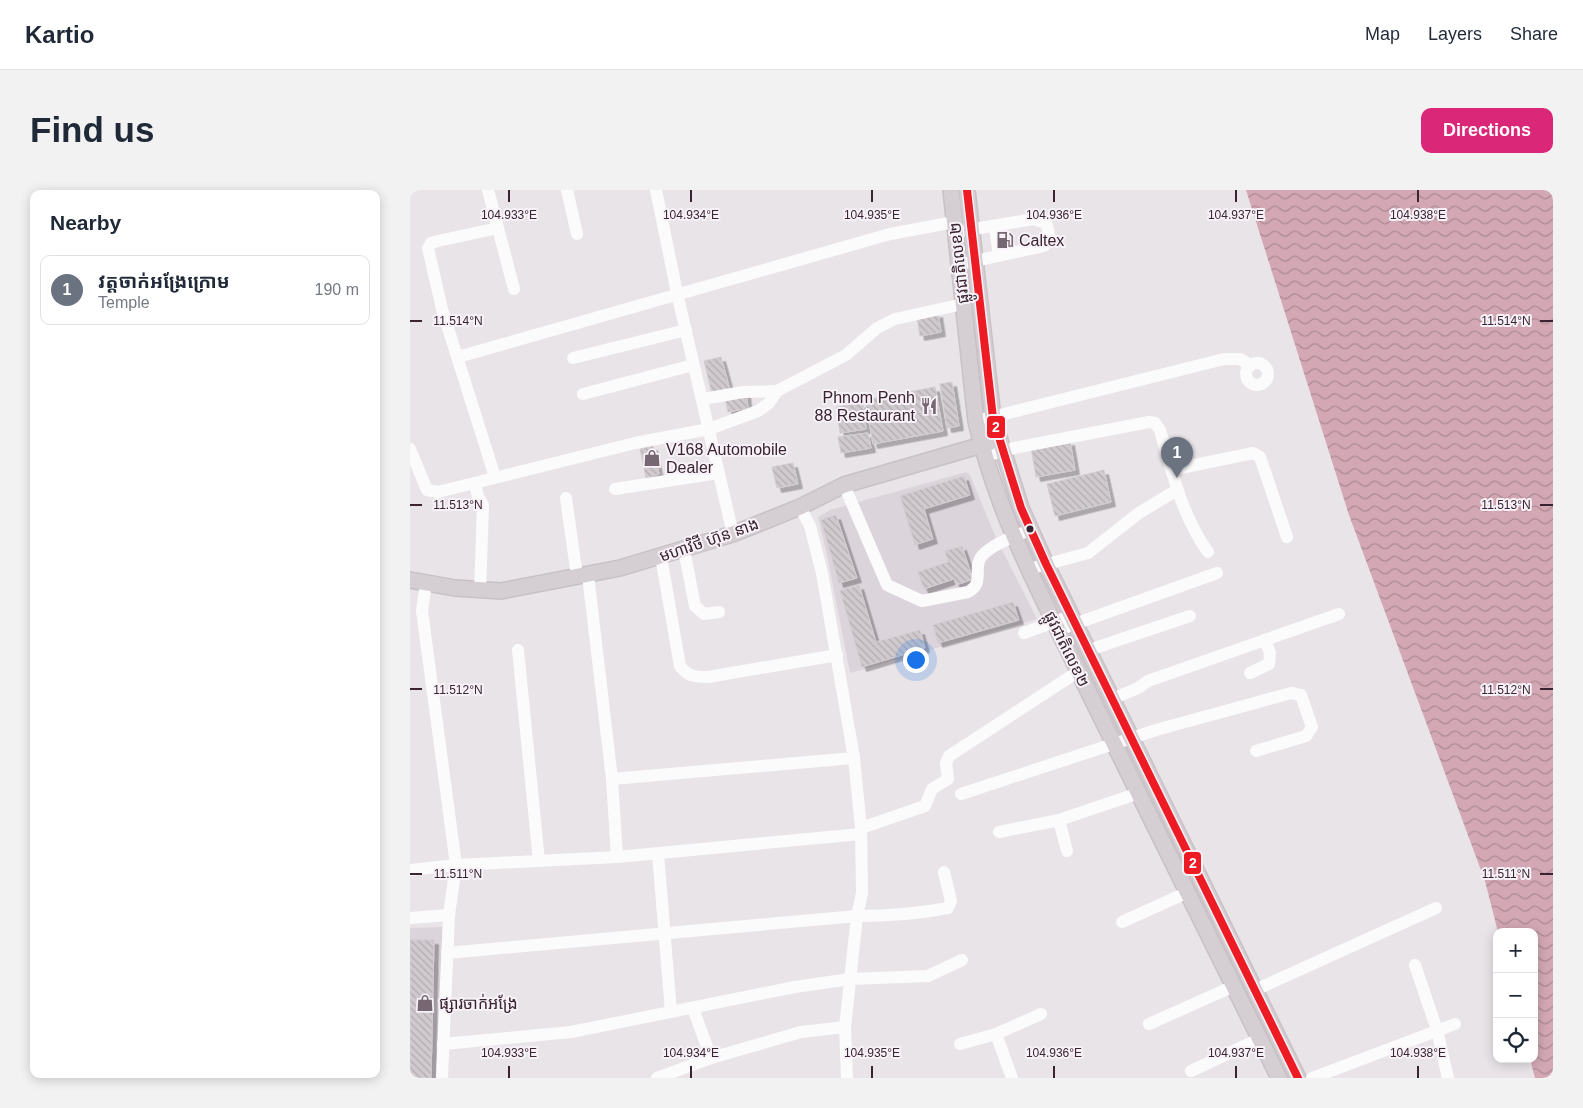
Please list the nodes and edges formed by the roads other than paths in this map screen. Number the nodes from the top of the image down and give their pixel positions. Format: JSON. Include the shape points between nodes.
{"nodes":[{"id":1,"x":488,"y":190,"type":"edge"},
{"id":2,"x":567,"y":190,"type":"edge"},
{"id":3,"x":656,"y":190,"type":"edge"},
{"id":4,"x":951,"y":190,"type":"edge"},
{"id":5,"x":967,"y":190,"type":"edge"},
{"id":6,"x":955,"y":227,"type":"junction"},
{"id":7,"x":995,"y":227,"type":"junction"},
{"id":8,"x":498,"y":228,"type":"junction"},
{"id":9,"x":972,"y":231,"type":"junction"},
{"id":10,"x":577,"y":234,"type":"dead end"},
{"id":11,"x":999,"y":256,"type":"junction"},
{"id":12,"x":975,"y":262,"type":"junction"},
{"id":13,"x":959,"y":263,"type":"junction"},
{"id":14,"x":514,"y":289,"type":"dead end"},
{"id":15,"x":677,"y":293,"type":"junction"},
{"id":16,"x":963,"y":304,"type":"junction"},
{"id":17,"x":686,"y":330,"type":"junction"},
{"id":18,"x":458,"y":356,"type":"junction"},
{"id":19,"x":573,"y":358,"type":"dead end"},
{"id":20,"x":693,"y":365,"type":"junction"},
{"id":21,"x":1250,"y":365,"type":"dead end"},
{"id":22,"x":777,"y":391,"type":"junction"},
{"id":23,"x":583,"y":394,"type":"dead end"},
{"id":24,"x":703,"y":399,"type":"junction"},
{"id":25,"x":993,"y":418,"type":"junction"},
{"id":26,"x":976,"y":421,"type":"junction"},
{"id":27,"x":709,"y":429,"type":"junction"},
{"id":28,"x":1000,"y":446,"type":"junction"},
{"id":29,"x":410,"y":449,"type":"edge"},
{"id":30,"x":983,"y":451,"type":"junction"},
{"id":31,"x":1172,"y":470,"type":"junction"},
{"id":32,"x":718,"y":473,"type":"junction"},
{"id":33,"x":495,"y":477,"type":"junction"},
{"id":34,"x":475,"y":483,"type":"junction"},
{"id":35,"x":844,"y":485,"type":"junction"},
{"id":36,"x":615,"y":489,"type":"dead end"},
{"id":37,"x":1177,"y":490,"type":"junction"},
{"id":38,"x":566,"y":498,"type":"dead end"},
{"id":39,"x":800,"y":508,"type":"junction"},
{"id":40,"x":1030,"y":530,"type":"junction"},
{"id":41,"x":733,"y":534,"type":"junction"},
{"id":42,"x":1013,"y":537,"type":"junction"},
{"id":43,"x":1287,"y":537,"type":"dead end"},
{"id":44,"x":684,"y":550,"type":"junction"},
{"id":45,"x":1208,"y":552,"type":"dead end"},
{"id":46,"x":661,"y":557,"type":"junction"},
{"id":47,"x":1046,"y":564,"type":"junction"},
{"id":48,"x":1029,"y":569,"type":"junction"},
{"id":49,"x":1218,"y":572,"type":"dead end"},
{"id":50,"x":583,"y":576,"type":"junction"},
{"id":51,"x":410,"y":580,"type":"edge"},
{"id":52,"x":426,"y":582,"type":"junction"},
{"id":53,"x":480,"y":591,"type":"junction"},
{"id":54,"x":416,"y":612,"type":"edge"},
{"id":55,"x":719,"y":612,"type":"dead end"},
{"id":56,"x":1339,"y":614,"type":"dead end"},
{"id":57,"x":1190,"y":616,"type":"dead end"},
{"id":58,"x":1073,"y":619,"type":"junction"},
{"id":59,"x":1056,"y":626,"type":"junction"},
{"id":60,"x":1024,"y":633,"type":"dead end"},
{"id":61,"x":1265,"y":640,"type":"junction"},
{"id":62,"x":518,"y":650,"type":"dead end"},
{"id":63,"x":1089,"y":650,"type":"junction"},
{"id":64,"x":837,"y":656,"type":"junction"},
{"id":65,"x":1079,"y":671,"type":"junction"},
{"id":66,"x":1250,"y":673,"type":"dead end"},
{"id":67,"x":1112,"y":699,"type":"junction"},
{"id":68,"x":1131,"y":738,"type":"junction"},
{"id":69,"x":1114,"y":743,"type":"junction"},
{"id":70,"x":1256,"y":751,"type":"dead end"},
{"id":71,"x":854,"y":758,"type":"junction"},
{"id":72,"x":612,"y":779,"type":"junction"},
{"id":73,"x":1139,"y":793,"type":"junction"},
{"id":74,"x":961,"y":794,"type":"dead end"},
{"id":75,"x":1059,"y":820,"type":"junction"},
{"id":76,"x":1177,"y":830,"type":"junction"},
{"id":77,"x":861,"y":831,"type":"junction"},
{"id":78,"x":999,"y":832,"type":"dead end"},
{"id":79,"x":1160,"y":837,"type":"junction"},
{"id":80,"x":1067,"y":852,"type":"dead end"},
{"id":81,"x":658,"y":854,"type":"junction"},
{"id":82,"x":617,"y":857,"type":"junction"},
{"id":83,"x":539,"y":861,"type":"junction"},
{"id":84,"x":456,"y":864,"type":"junction"},
{"id":85,"x":410,"y":870,"type":"edge"},
{"id":86,"x":944,"y":872,"type":"dead end"},
{"id":87,"x":1188,"y":892,"type":"junction"},
{"id":88,"x":1436,"y":908,"type":"dead end"},
{"id":89,"x":449,"y":915,"type":"junction"},
{"id":90,"x":857,"y":916,"type":"junction"},
{"id":91,"x":410,"y":918,"type":"edge"},
{"id":92,"x":1122,"y":922,"type":"dead end"},
{"id":93,"x":665,"y":934,"type":"junction"},
{"id":94,"x":1236,"y":949,"type":"junction"},
{"id":95,"x":447,"y":953,"type":"junction"},
{"id":96,"x":1220,"y":957,"type":"junction"},
{"id":97,"x":962,"y":960,"type":"dead end"},
{"id":98,"x":1415,"y":965,"type":"dead end"},
{"id":99,"x":850,"y":979,"type":"junction"},
{"id":100,"x":1234,"y":986,"type":"junction"},
{"id":101,"x":1256,"y":990,"type":"junction"},
{"id":102,"x":693,"y":1008,"type":"junction"},
{"id":103,"x":671,"y":1012,"type":"junction"},
{"id":104,"x":1041,"y":1014,"type":"dead end"},
{"id":105,"x":1149,"y":1024,"type":"dead end"},
{"id":106,"x":1454,"y":1024,"type":"dead end"},
{"id":107,"x":845,"y":1027,"type":"junction"},
{"id":108,"x":1437,"y":1030,"type":"junction"},
{"id":109,"x":996,"y":1034,"type":"junction"},
{"id":110,"x":1260,"y":1039,"type":"junction"},
{"id":111,"x":443,"y":1044,"type":"junction"},
{"id":112,"x":960,"y":1044,"type":"dead end"},
{"id":113,"x":711,"y":1058,"type":"junction"},
{"id":114,"x":1191,"y":1071,"type":"dead end"},
{"id":115,"x":442,"y":1078,"type":"edge"},
{"id":116,"x":657,"y":1078,"type":"edge"},
{"id":117,"x":847,"y":1078,"type":"edge"},
{"id":118,"x":1012,"y":1078,"type":"edge"},
{"id":119,"x":1279,"y":1078,"type":"edge"},
{"id":120,"x":1298,"y":1078,"type":"edge"},
{"id":121,"x":1312,"y":1078,"type":"edge"},
{"id":122,"x":1448,"y":1078,"type":"edge"}],
"edges":[{"from":1,"to":8,"type":"street"},
{"from":2,"to":10,"type":"street"},
{"from":3,"to":15,"type":"street"},
{"from":4,"to":6,"type":"main road","name":"ផ្លូវជាតិលេខ២"},
{"from":5,"to":9,"type":"main road","name":"ផ្លូវជាតិលេខ២"},
{"from":6,"to":9,"type":"street"},
{"from":6,"to":13,"type":"main road","name":"ផ្លូវជាតិលេខ២"},
{"from":6,"to":15,"type":"street","via":[[890,234]]},
{"from":7,"to":9,"type":"street"},
{"from":7,"to":11,"type":"street"},
{"from":7,"to":11,"type":"street","via":[[1041,220],[1046,223],[1050,237],[1044,246]]},
{"from":8,"to":14,"type":"street"},
{"from":8,"to":18,"type":"street","via":[[438,241],[428,248],[442,309]]},
{"from":9,"to":12,"type":"main road","name":"ផ្លូវជាតិលេខ២"},
{"from":11,"to":12,"type":"street"},
{"from":12,"to":13,"type":"street"},
{"from":12,"to":25,"type":"main road","name":"ផ្លូវជាតិលេខ២"},
{"from":13,"to":16,"type":"main road","name":"ផ្លូវជាតិលេខ២"},
{"from":15,"to":17,"type":"street"},
{"from":15,"to":18,"type":"street"},
{"from":16,"to":22,"type":"street","via":[[895,318],[877,328],[846,355]]},
{"from":16,"to":26,"type":"main road","name":"ផ្លូវជាតិលេខ២"},
{"from":17,"to":19,"type":"street"},
{"from":17,"to":20,"type":"street"},
{"from":18,"to":33,"type":"street"},
{"from":20,"to":23,"type":"street"},
{"from":20,"to":24,"type":"street"},
{"from":21,"to":25,"type":"street","via":[[1240,359],[1224,360]]},
{"from":22,"to":24,"type":"street","via":[[743,392]]},
{"from":22,"to":27,"type":"street","via":[[758,411]]},
{"from":24,"to":27,"type":"street"},
{"from":25,"to":26,"type":"street"},
{"from":25,"to":28,"type":"main road","name":"ផ្លូវជាតិលេខ២"},
{"from":26,"to":30,"type":"main road","name":"ផ្លូវជាតិលេខ២"},
{"from":27,"to":32,"type":"street"},
{"from":27,"to":33,"type":"street","via":[[635,443]]},
{"from":28,"to":30,"type":"main road","name":"មហាវិថី ហ៊ុន នាង"},
{"from":28,"to":31,"type":"street","via":[[1149,422],[1158,425]]},
{"from":28,"to":40,"type":"main road","name":"ផ្លូវជាតិលេខ២"},
{"from":29,"to":34,"type":"street","via":[[427,490],[431,492]]},
{"from":30,"to":35,"type":"main road","name":"មហាវិថី ហ៊ុន នាង"},
{"from":30,"to":42,"type":"main road","name":"ផ្លូវជាតិលេខ២"},
{"from":31,"to":37,"type":"street"},
{"from":31,"to":43,"type":"street","via":[[1257,455]]},
{"from":32,"to":36,"type":"street"},
{"from":32,"to":41,"type":"street"},
{"from":33,"to":34,"type":"street"},
{"from":34,"to":53,"type":"street","via":[[483,505]]},
{"from":35,"to":39,"type":"main road","name":"មហាវិថី ហ៊ុន នាង"},
{"from":35,"to":42,"type":"street","via":[[887,584],[922,601],[974,589],[978,584],[979,560],[987,551]]},
{"from":37,"to":45,"type":"street","via":[[1198,538]]},
{"from":37,"to":47,"type":"street","via":[[1139,513],[1088,553]]},
{"from":38,"to":50,"type":"street"},
{"from":39,"to":41,"type":"main road","name":"មហាវិថី ហ៊ុន នាង"},
{"from":39,"to":64,"type":"street","via":[[810,526],[817,554]]},
{"from":40,"to":42,"type":"street"},
{"from":40,"to":47,"type":"main road","name":"ផ្លូវជាតិលេខ២"},
{"from":41,"to":44,"type":"main road","name":"មហាវិថី ហ៊ុន នាង"},
{"from":42,"to":48,"type":"main road","name":"ផ្លូវជាតិលេខ២"},
{"from":44,"to":46,"type":"main road","name":"មហាវិថី ហ៊ុន នាង"},
{"from":44,"to":55,"type":"street","via":[[698,612]]},
{"from":46,"to":50,"type":"main road","name":"មហាវិថី ហ៊ុន នាង"},
{"from":46,"to":64,"type":"street","via":[[680,666],[684,672],[693,677],[708,677]]},
{"from":47,"to":48,"type":"street"},
{"from":47,"to":58,"type":"main road","name":"ផ្លូវជាតិលេខ២"},
{"from":48,"to":59,"type":"main road","name":"ផ្លូវជាតិលេខ២"},
{"from":49,"to":58,"type":"street"},
{"from":50,"to":53,"type":"main road","name":"មហាវិថី ហ៊ុន នាង","via":[[501,591]]},
{"from":50,"to":72,"type":"street"},
{"from":51,"to":52,"type":"main road","name":"មហាវិថី ហ៊ុន នាង"},
{"from":52,"to":53,"type":"main road","name":"មហាវិថី ហ៊ុន នាង"},
{"from":52,"to":54,"type":"street"},
{"from":54,"to":84,"type":"street"},
{"from":56,"to":61,"type":"street"},
{"from":57,"to":63,"type":"street"},
{"from":58,"to":59,"type":"street"},
{"from":58,"to":63,"type":"main road","name":"ផ្លូវជាតិលេខ២"},
{"from":59,"to":60,"type":"street"},
{"from":59,"to":65,"type":"main road","name":"ផ្លូវជាតិលេខ២"},
{"from":61,"to":66,"type":"street","via":[[1270,664]]},
{"from":61,"to":67,"type":"street","via":[[1148,681]]},
{"from":62,"to":83,"type":"street"},
{"from":63,"to":67,"type":"main road","name":"ផ្លូវជាតិលេខ២"},
{"from":64,"to":71,"type":"street"},
{"from":65,"to":69,"type":"main road","name":"ផ្លូវជាតិលេខ២"},
{"from":65,"to":77,"type":"street","via":[[949,756],[946,763],[948,779],[932,789],[925,806]]},
{"from":67,"to":68,"type":"main road","name":"ផ្លូវជាតិលេខ២"},
{"from":68,"to":69,"type":"street"},
{"from":68,"to":70,"type":"street","via":[[1291,693],[1301,695],[1312,727],[1306,736]]},
{"from":68,"to":76,"type":"main road","name":"ផ្លូវជាតិលេខ២"},
{"from":69,"to":73,"type":"main road","name":"ផ្លូវជាតិលេខ២"},
{"from":69,"to":74,"type":"street"},
{"from":71,"to":72,"type":"street"},
{"from":71,"to":77,"type":"street"},
{"from":72,"to":82,"type":"street"},
{"from":73,"to":75,"type":"street"},
{"from":73,"to":79,"type":"main road","name":"ផ្លូវជាតិលេខ២"},
{"from":75,"to":78,"type":"street"},
{"from":75,"to":80,"type":"street"},
{"from":76,"to":79,"type":"main road"},
{"from":76,"to":94,"type":"main road","name":"ផ្លូវជាតិលេខ២"},
{"from":77,"to":81,"type":"street"},
{"from":77,"to":90,"type":"street","via":[[862,893]]},
{"from":79,"to":87,"type":"main road","name":"ផ្លូវជាតិលេខ២"},
{"from":81,"to":82,"type":"street"},
{"from":81,"to":93,"type":"street"},
{"from":82,"to":83,"type":"street"},
{"from":83,"to":84,"type":"street"},
{"from":84,"to":85,"type":"street"},
{"from":84,"to":89,"type":"street"},
{"from":86,"to":90,"type":"street","via":[[951,901],[948,908],[888,916]]},
{"from":87,"to":92,"type":"street"},
{"from":87,"to":96,"type":"main road","name":"ផ្លូវជាតិលេខ២"},
{"from":88,"to":101,"type":"street"},
{"from":89,"to":91,"type":"street"},
{"from":89,"to":95,"type":"street"},
{"from":90,"to":93,"type":"street"},
{"from":90,"to":99,"type":"street"},
{"from":93,"to":95,"type":"street"},
{"from":93,"to":103,"type":"street"},
{"from":94,"to":96,"type":"main road"},
{"from":94,"to":101,"type":"main road","name":"ផ្លូវជាតិលេខ២"},
{"from":95,"to":111,"type":"street"},
{"from":96,"to":100,"type":"main road","name":"ផ្លូវជាតិលេខ២"},
{"from":97,"to":99,"type":"street","via":[[928,976]]},
{"from":98,"to":108,"type":"street"},
{"from":99,"to":102,"type":"street"},
{"from":99,"to":107,"type":"street"},
{"from":100,"to":105,"type":"street"},
{"from":100,"to":110,"type":"main road","name":"ផ្លូវជាតិលេខ២"},
{"from":101,"to":120,"type":"main road","name":"ផ្លូវជាតិលេខ២"},
{"from":102,"to":103,"type":"street"},
{"from":102,"to":113,"type":"street"},
{"from":103,"to":111,"type":"street","via":[[571,1032]]},
{"from":104,"to":109,"type":"street"},
{"from":106,"to":108,"type":"street"},
{"from":107,"to":113,"type":"street","via":[[801,1032]]},
{"from":107,"to":117,"type":"street"},
{"from":108,"to":121,"type":"street"},
{"from":108,"to":122,"type":"street"},
{"from":109,"to":112,"type":"street"},
{"from":109,"to":118,"type":"street"},
{"from":110,"to":114,"type":"street"},
{"from":110,"to":119,"type":"main road","name":"ផ្លូវជាតិលេខ២"},
{"from":111,"to":115,"type":"street"},
{"from":113,"to":116,"type":"street"}]}
